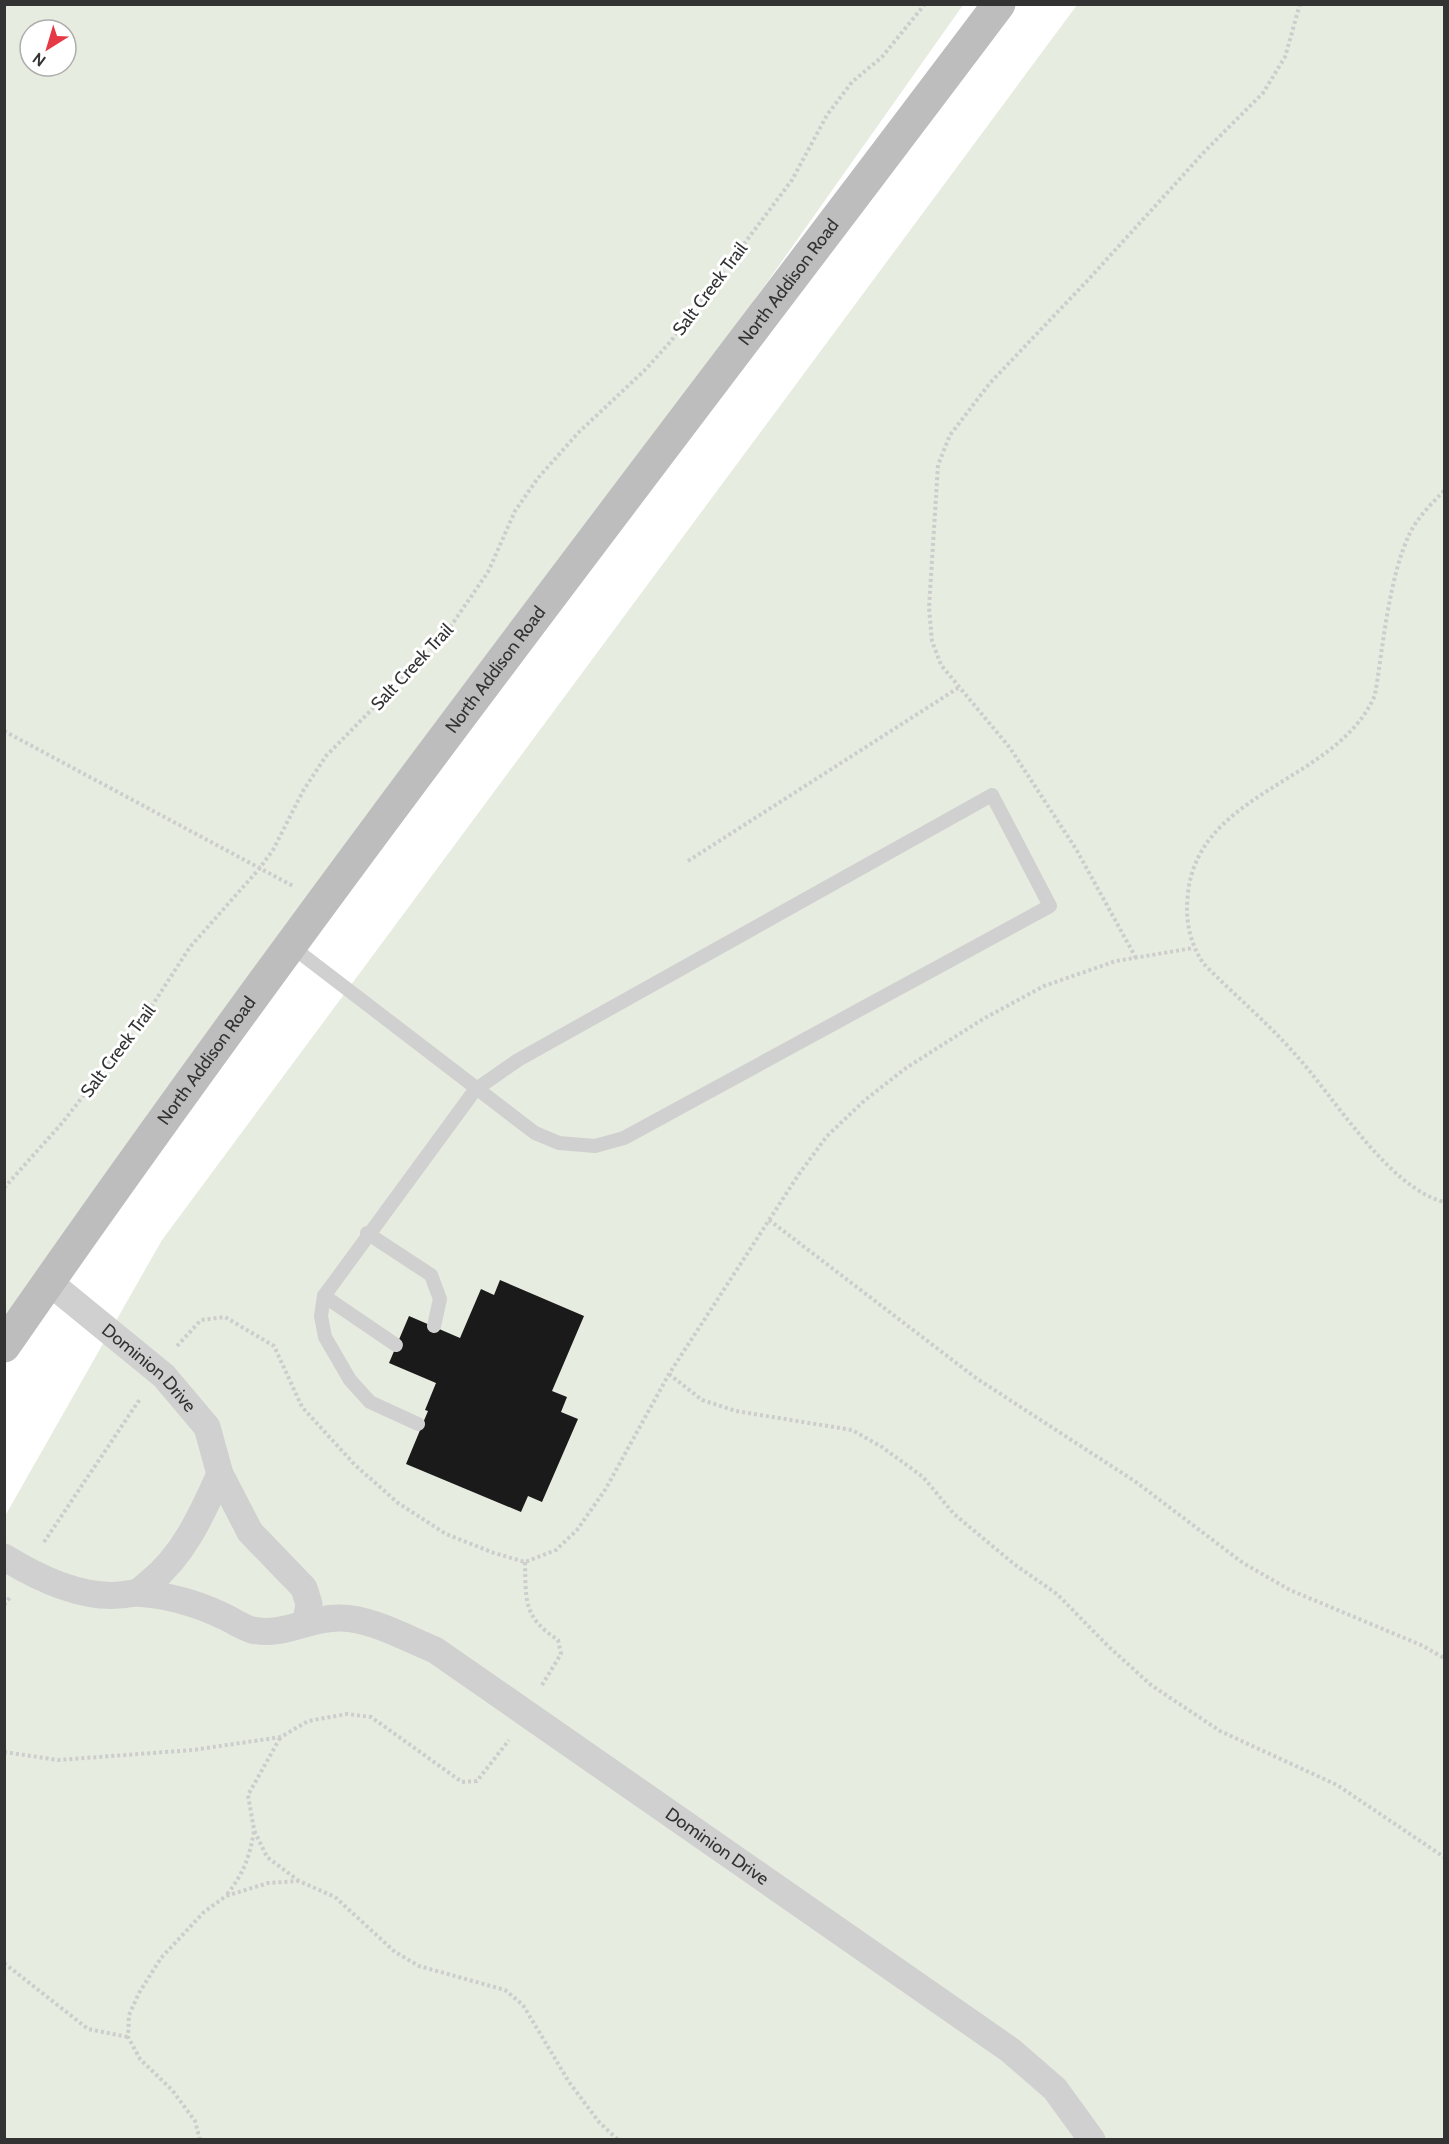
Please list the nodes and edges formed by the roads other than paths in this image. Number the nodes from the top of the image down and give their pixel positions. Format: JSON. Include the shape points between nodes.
{"nodes":[{"id":1,"x":999,"y":4,"type":"edge"},
{"id":2,"x":291,"y":946,"type":"junction"},
{"id":3,"x":475,"y":1090,"type":"junction"},
{"id":4,"x":368,"y":1233,"type":"junction"},
{"id":5,"x":49,"y":1282,"type":"junction"},
{"id":6,"x":324,"y":1296,"type":"junction"},
{"id":7,"x":434,"y":1326,"type":"dead end"},
{"id":8,"x":396,"y":1345,"type":"dead end"},
{"id":9,"x":4,"y":1346,"type":"edge"},
{"id":10,"x":418,"y":1424,"type":"dead end"},
{"id":11,"x":220,"y":1474,"type":"junction"},
{"id":12,"x":4,"y":1557,"type":"edge"},
{"id":13,"x":136,"y":1593,"type":"junction"},
{"id":14,"x":306,"y":1621,"type":"junction"},
{"id":15,"x":1092,"y":2139,"type":"edge"}],
"edges":[{"from":1,"to":2,"type":"street","name":"North Addison Road"},
{"from":2,"to":3,"type":"lane"},
{"from":2,"to":5,"type":"street","name":"North Addison Road"},
{"from":3,"to":3,"type":"lane","via":[[535,1133],[559,1143],[595,1146],[624,1138],[1050,906],[992,795],[518,1060]]},
{"from":3,"to":4,"type":"lane"},
{"from":4,"to":6,"type":"lane"},
{"from":4,"to":7,"type":"lane","via":[[431,1275],[440,1299]]},
{"from":5,"to":9,"type":"street","name":"North Addison Road"},
{"from":5,"to":11,"type":"street","name":"Dominion Drive","via":[[164,1376],[207,1427]]},
{"from":6,"to":8,"type":"lane"},
{"from":6,"to":10,"type":"lane","via":[[321,1316],[325,1337],[350,1380],[370,1402]]},
{"from":11,"to":13,"type":"street","via":[[176,1558]]},
{"from":11,"to":14,"type":"street","name":"Dominion Drive","via":[[250,1532],[304,1588],[309,1604]]},
{"from":12,"to":13,"type":"street","name":"Dominion Drive","via":[[65,1587],[98,1595]]},
{"from":13,"to":14,"type":"street","name":"Dominion Drive","via":[[165,1594],[191,1601],[250,1629],[287,1630]]},
{"from":14,"to":15,"type":"street","name":"Dominion Drive","via":[[342,1617],[385,1629],[435,1650],[1010,2050],[1055,2089]]}]}
